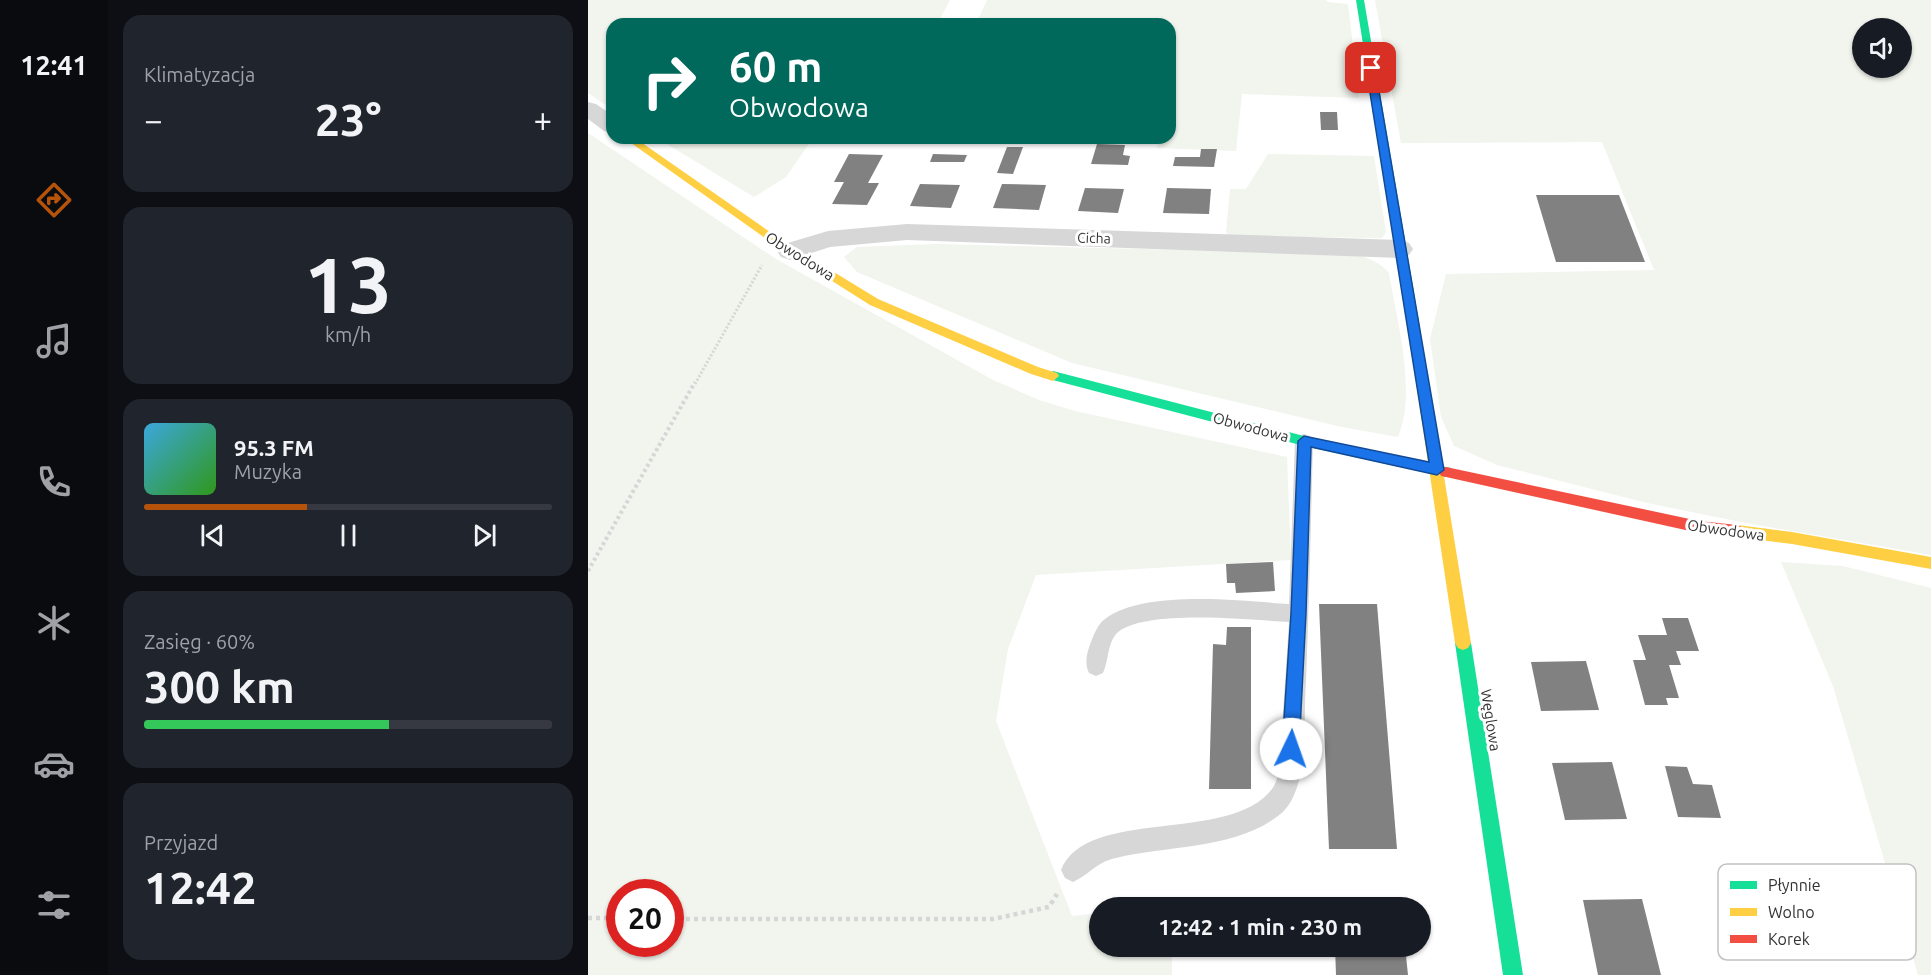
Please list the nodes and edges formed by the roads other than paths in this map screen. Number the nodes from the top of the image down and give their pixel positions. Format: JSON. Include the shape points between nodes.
{"nodes":[{"id":1,"x":1360,"y":0,"type":"edge"},
{"id":2,"x":588,"y":109,"type":"edge"},
{"id":3,"x":606,"y":122,"type":"edge"},
{"id":4,"x":638,"y":144,"type":"edge"},
{"id":5,"x":783,"y":246,"type":"junction"},
{"id":6,"x":1400,"y":249,"type":"junction"},
{"id":7,"x":1304,"y":441,"type":"junction"},
{"id":8,"x":1437,"y":470,"type":"junction"},
{"id":9,"x":1931,"y":563,"type":"edge"},
{"id":10,"x":1299,"y":613,"type":"junction"},
{"id":11,"x":1096,"y":666,"type":"dead end"},
{"id":12,"x":1073,"y":870,"type":"road end"},
{"id":13,"x":1513,"y":975,"type":"edge"}],
"edges":[{"from":1,"to":6,"type":"street"},
{"from":2,"to":3,"type":"street"},
{"from":4,"to":5,"type":"street","name":"Obwodowa"},
{"from":5,"to":6,"type":"street","name":"Cicha","via":[[907,232]]},
{"from":5,"to":7,"type":"street","name":"Obwodowa","via":[[874,302],[1035,371]]},
{"from":6,"to":8,"type":"street"},
{"from":7,"to":8,"type":"street","name":"Obwodowa"},
{"from":7,"to":10,"type":"lane"},
{"from":8,"to":9,"type":"street","name":"Obwodowa","via":[[1699,527],[1792,538]]},
{"from":8,"to":13,"type":"street","name":"Węglowa"},
{"from":10,"to":11,"type":"lane","via":[[1167,609],[1134,614],[1112,625],[1098,645]]},
{"from":10,"to":12,"type":"lane","via":[[1290,772],[1282,794],[1262,813],[1234,826],[1140,839],[1093,853]]}]}
